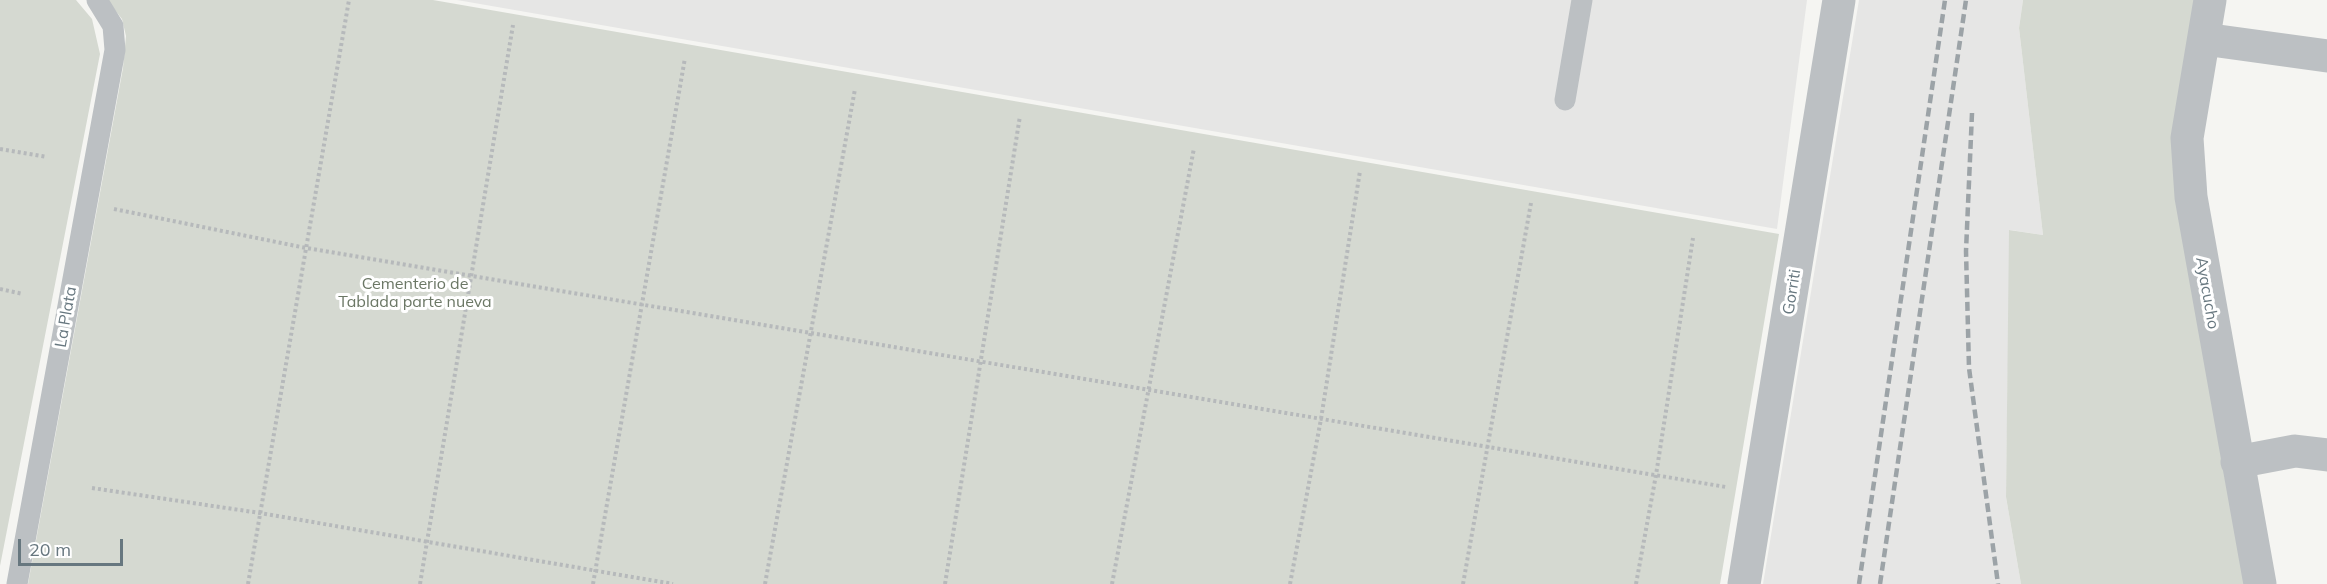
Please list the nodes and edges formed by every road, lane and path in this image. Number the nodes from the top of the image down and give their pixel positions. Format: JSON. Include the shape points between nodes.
{"nodes":[{"id":1,"x":97,"y":0,"type":"edge"},
{"id":2,"x":349,"y":0,"type":"edge"},
{"id":3,"x":1582,"y":0,"type":"edge"},
{"id":4,"x":1839,"y":0,"type":"edge"},
{"id":5,"x":2210,"y":0,"type":"edge"},
{"id":6,"x":513,"y":25,"type":"dead end"},
{"id":7,"x":2204,"y":39,"type":"junction"},
{"id":8,"x":2327,"y":56,"type":"edge"},
{"id":9,"x":685,"y":58,"type":"dead end"},
{"id":10,"x":855,"y":89,"type":"dead end"},
{"id":11,"x":1565,"y":100,"type":"dead end"},
{"id":12,"x":1020,"y":116,"type":"dead end"},
{"id":13,"x":0,"y":148,"type":"edge"},
{"id":14,"x":1194,"y":148,"type":"dead end"},
{"id":15,"x":47,"y":157,"type":"dead end"},
{"id":16,"x":1360,"y":171,"type":"dead end"},
{"id":17,"x":1532,"y":203,"type":"dead end"},
{"id":18,"x":87,"y":205,"type":"junction"},
{"id":19,"x":1693,"y":238,"type":"dead end"},
{"id":20,"x":306,"y":248,"type":"junction"},
{"id":21,"x":469,"y":276,"type":"junction"},
{"id":22,"x":0,"y":289,"type":"edge"},
{"id":23,"x":23,"y":294,"type":"dead end"},
{"id":24,"x":644,"y":305,"type":"junction"},
{"id":25,"x":810,"y":333,"type":"junction"},
{"id":26,"x":980,"y":362,"type":"junction"},
{"id":27,"x":1150,"y":390,"type":"junction"},
{"id":28,"x":1321,"y":419,"type":"junction"},
{"id":29,"x":1488,"y":447,"type":"junction"},
{"id":30,"x":2327,"y":455,"type":"edge"},
{"id":31,"x":2237,"y":462,"type":"junction"},
{"id":32,"x":1656,"y":475,"type":"junction"},
{"id":33,"x":1726,"y":487,"type":"dead end"},
{"id":34,"x":92,"y":488,"type":"dead end"},
{"id":35,"x":260,"y":513,"type":"junction"},
{"id":36,"x":428,"y":542,"type":"junction"},
{"id":37,"x":596,"y":572,"type":"junction"},
{"id":38,"x":17,"y":584,"type":"edge"},
{"id":39,"x":248,"y":584,"type":"edge"},
{"id":40,"x":420,"y":584,"type":"edge"},
{"id":41,"x":593,"y":584,"type":"edge"},
{"id":42,"x":673,"y":584,"type":"edge"},
{"id":43,"x":765,"y":584,"type":"edge"},
{"id":44,"x":945,"y":584,"type":"edge"},
{"id":45,"x":1112,"y":584,"type":"edge"},
{"id":46,"x":1290,"y":584,"type":"edge"},
{"id":47,"x":1463,"y":584,"type":"edge"},
{"id":48,"x":1636,"y":584,"type":"edge"},
{"id":49,"x":1744,"y":584,"type":"edge"},
{"id":50,"x":2260,"y":584,"type":"edge"}],
"edges":[{"from":1,"to":18,"type":"lane","name":"La Plata","via":[[113,26],[115,50]]},
{"from":2,"to":20,"type":"path"},
{"from":3,"to":11,"type":"lane"},
{"from":4,"to":49,"type":"street","name":"Gorriti"},
{"from":5,"to":7,"type":"street","name":"Ayacucho"},
{"from":6,"to":21,"type":"path"},
{"from":7,"to":8,"type":"street"},
{"from":7,"to":31,"type":"street","name":"Ayacucho","via":[[2187,138],[2191,196]]},
{"from":9,"to":24,"type":"path"},
{"from":10,"to":25,"type":"path"},
{"from":12,"to":26,"type":"path"},
{"from":13,"to":15,"type":"path"},
{"from":14,"to":27,"type":"path"},
{"from":16,"to":28,"type":"path"},
{"from":17,"to":29,"type":"path"},
{"from":18,"to":20,"type":"path"},
{"from":18,"to":38,"type":"lane","name":"La Plata"},
{"from":19,"to":32,"type":"path"},
{"from":20,"to":21,"type":"path"},
{"from":20,"to":35,"type":"path"},
{"from":21,"to":24,"type":"path"},
{"from":21,"to":36,"type":"path"},
{"from":22,"to":23,"type":"path"},
{"from":24,"to":25,"type":"path"},
{"from":24,"to":37,"type":"path"},
{"from":25,"to":26,"type":"path"},
{"from":25,"to":43,"type":"path"},
{"from":26,"to":27,"type":"path"},
{"from":26,"to":44,"type":"path"},
{"from":27,"to":28,"type":"path"},
{"from":27,"to":45,"type":"path"},
{"from":28,"to":29,"type":"path"},
{"from":28,"to":46,"type":"path"},
{"from":29,"to":32,"type":"path"},
{"from":29,"to":47,"type":"path"},
{"from":30,"to":31,"type":"street","via":[[2295,451]]},
{"from":31,"to":50,"type":"street","name":"Ayacucho"},
{"from":32,"to":33,"type":"path"},
{"from":32,"to":48,"type":"path"},
{"from":34,"to":35,"type":"path"},
{"from":35,"to":36,"type":"path"},
{"from":35,"to":39,"type":"path"},
{"from":36,"to":37,"type":"path"},
{"from":36,"to":40,"type":"path"},
{"from":37,"to":41,"type":"path"},
{"from":37,"to":42,"type":"path"}]}
